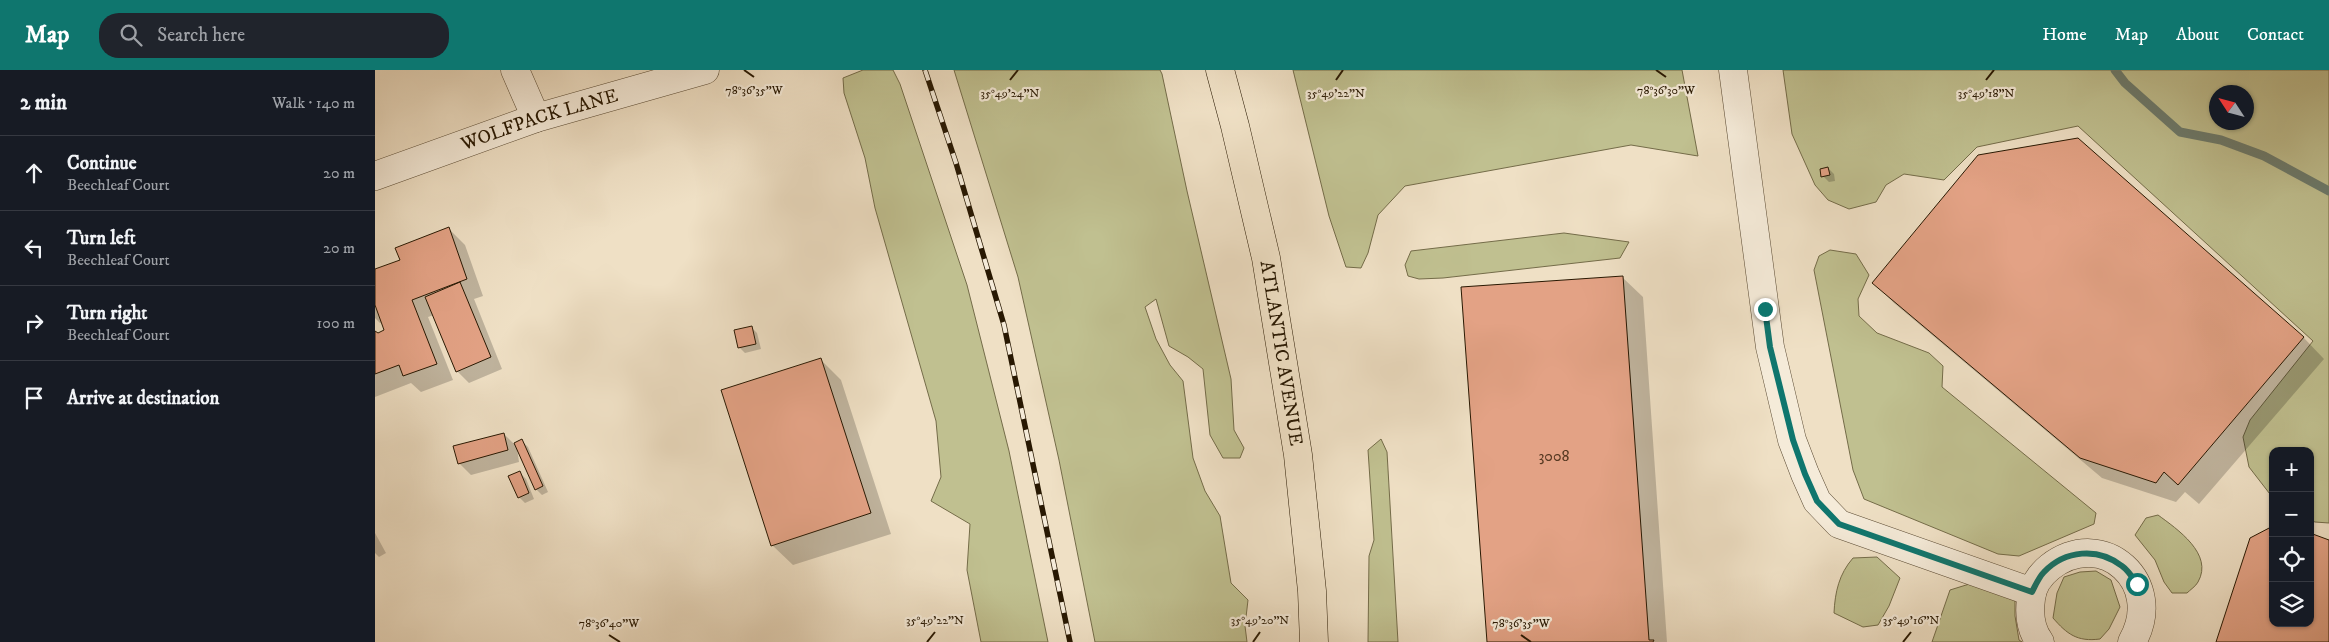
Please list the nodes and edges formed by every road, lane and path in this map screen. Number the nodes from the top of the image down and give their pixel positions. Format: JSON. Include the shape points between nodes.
{"nodes":[{"id":1,"x":515,"y":70,"type":"edge"},
{"id":2,"x":705,"y":70,"type":"edge"},
{"id":3,"x":1219,"y":70,"type":"edge"},
{"id":4,"x":1733,"y":70,"type":"edge"},
{"id":5,"x":536,"y":118,"type":"junction"},
{"id":6,"x":375,"y":176,"type":"edge"},
{"id":7,"x":2032,"y":592,"type":"junction"},
{"id":8,"x":1314,"y":642,"type":"edge"},
{"id":9,"x":2040,"y":642,"type":"edge"},
{"id":10,"x":2132,"y":642,"type":"edge"}],
"edges":[{"from":1,"to":5,"type":"street"},
{"from":2,"to":5,"type":"street","name":"WOLFPACK LANE"},
{"from":3,"to":8,"type":"main road","name":"ATLANTIC AVENUE","via":[[1266,258],[1298,455]]},
{"from":4,"to":7,"type":"street","via":[[1770,347],[1793,440],[1817,501],[1839,524]]},
{"from":5,"to":6,"type":"street","name":"WOLFPACK LANE"},
{"from":7,"to":9,"type":"street","via":[[2029,614]]},
{"from":7,"to":10,"type":"street","via":[[2043,572],[2061,559],[2082,553],[2104,555],[2124,566],[2137,584],[2143,605],[2141,627]]}]}
